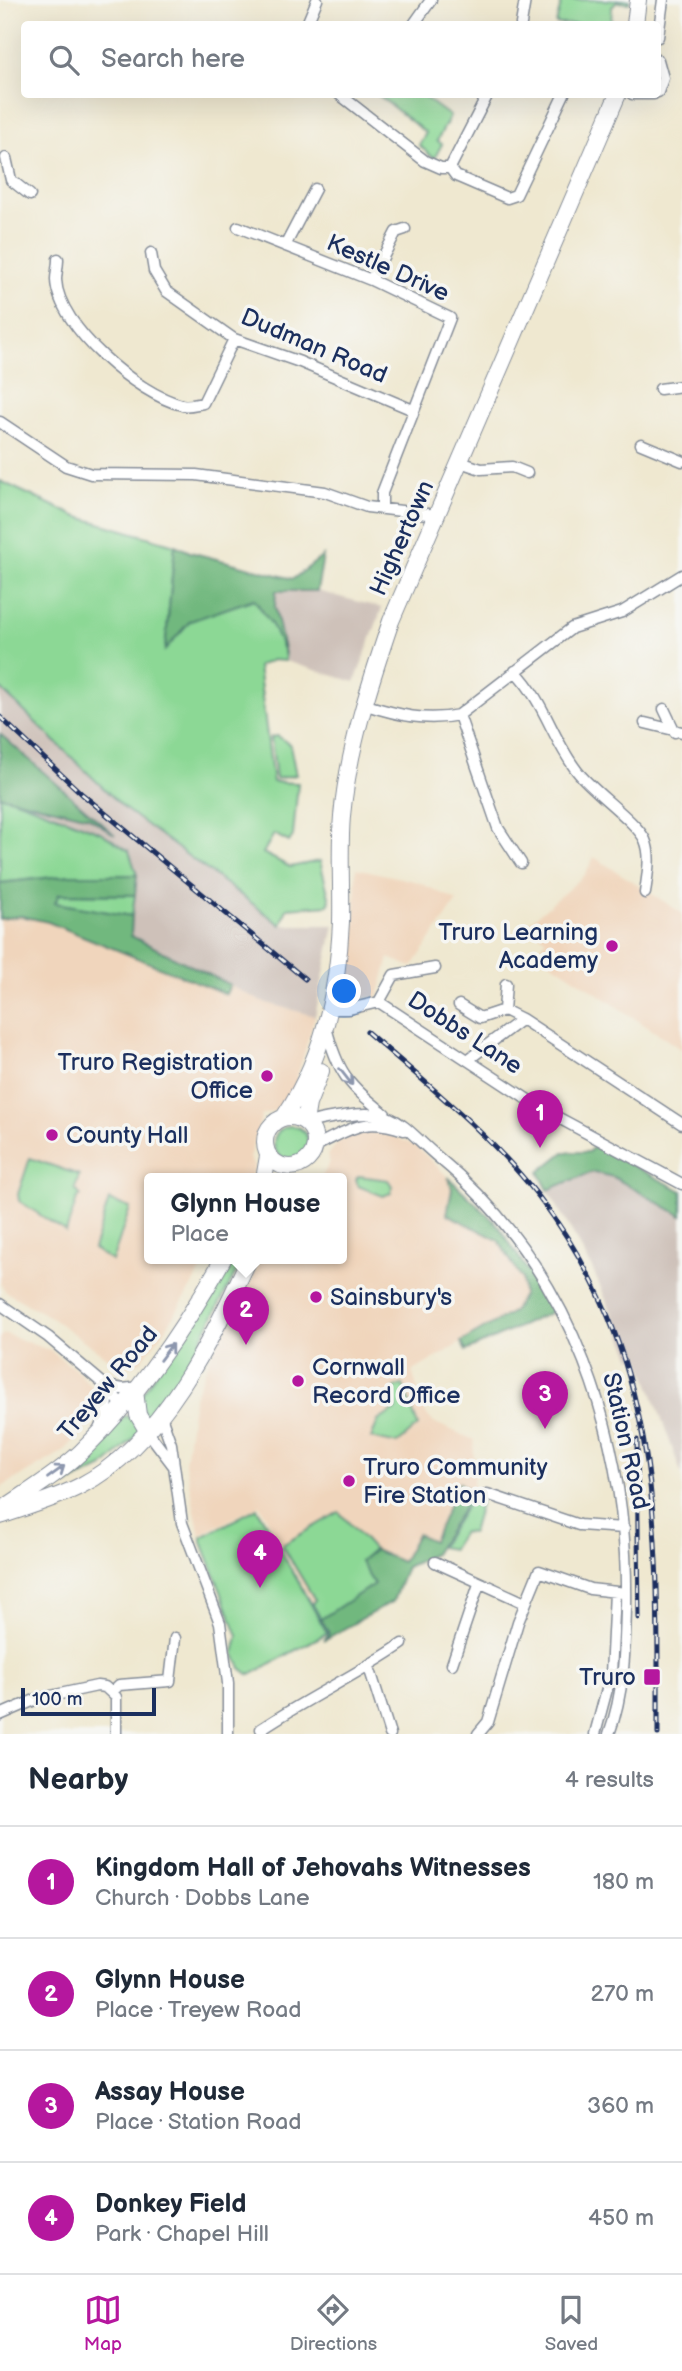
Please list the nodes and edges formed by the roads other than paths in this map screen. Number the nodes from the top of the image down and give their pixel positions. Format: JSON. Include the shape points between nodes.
{"nodes":[{"id":1,"x":317,"y":0,"type":"edge"},
{"id":2,"x":431,"y":0,"type":"edge"},
{"id":3,"x":524,"y":0,"type":"edge"},
{"id":4,"x":638,"y":0,"type":"edge"},
{"id":5,"x":663,"y":0,"type":"edge"},
{"id":6,"x":308,"y":21,"type":"edge"},
{"id":7,"x":416,"y":21,"type":"edge"},
{"id":8,"x":521,"y":21,"type":"edge"},
{"id":9,"x":635,"y":21,"type":"edge"},
{"id":10,"x":660,"y":21,"type":"edge"},
{"id":11,"x":344,"y":98,"type":"edge"},
{"id":12,"x":486,"y":98,"type":"edge"},
{"id":13,"x":562,"y":98,"type":"edge"},
{"id":14,"x":616,"y":98,"type":"edge"},
{"id":15,"x":6,"y":158,"type":"dead end"},
{"id":16,"x":450,"y":168,"type":"junction"},
{"id":17,"x":11,"y":180,"type":"junction"},
{"id":18,"x":0,"y":188,"type":"edge"},
{"id":19,"x":316,"y":189,"type":"dead end"},
{"id":20,"x":30,"y":195,"type":"dead end"},
{"id":21,"x":237,"y":227,"type":"dead end"},
{"id":22,"x":405,"y":229,"type":"dead end"},
{"id":23,"x":285,"y":246,"type":"junction"},
{"id":24,"x":151,"y":253,"type":"dead end"},
{"id":25,"x":58,"y":259,"type":"dead end"},
{"id":26,"x":371,"y":280,"type":"junction"},
{"id":27,"x":234,"y":339,"type":"junction"},
{"id":28,"x":682,"y":386,"type":"edge"},
{"id":29,"x":660,"y":388,"type":"dead end"},
{"id":30,"x":413,"y":410,"type":"junction"},
{"id":31,"x":0,"y":422,"type":"edge"},
{"id":32,"x":641,"y":444,"type":"dead end"},
{"id":33,"x":682,"y":461,"type":"edge"},
{"id":34,"x":460,"y":462,"type":"junction"},
{"id":35,"x":527,"y":473,"type":"dead end"},
{"id":36,"x":382,"y":509,"type":"junction"},
{"id":37,"x":436,"y":516,"type":"junction"},
{"id":38,"x":677,"y":579,"type":"edge"},
{"id":39,"x":682,"y":594,"type":"edge"},
{"id":40,"x":515,"y":671,"type":"junction"},
{"id":41,"x":366,"y":705,"type":"junction"},
{"id":42,"x":664,"y":709,"type":"dead end"},
{"id":43,"x":459,"y":715,"type":"junction"},
{"id":44,"x":645,"y":723,"type":"dead end"},
{"id":45,"x":679,"y":732,"type":"edge"},
{"id":46,"x":522,"y":863,"type":"dead end"},
{"id":47,"x":645,"y":893,"type":"dead end"},
{"id":48,"x":435,"y":968,"type":"dead end"},
{"id":49,"x":506,"y":984,"type":"dead end"},
{"id":50,"x":379,"y":1002,"type":"junction"},
{"id":51,"x":459,"y":1004,"type":"dead end"},
{"id":52,"x":330,"y":1009,"type":"junction"},
{"id":53,"x":504,"y":1010,"type":"junction"},
{"id":54,"x":522,"y":1019,"type":"junction"},
{"id":55,"x":326,"y":1027,"type":"junction"},
{"id":56,"x":469,"y":1059,"type":"junction"},
{"id":57,"x":386,"y":1115,"type":"junction"},
{"id":58,"x":284,"y":1118,"type":"junction"},
{"id":59,"x":306,"y":1123,"type":"junction"},
{"id":60,"x":682,"y":1124,"type":"edge"},
{"id":61,"x":413,"y":1134,"type":"junction"},
{"id":62,"x":315,"y":1146,"type":"junction"},
{"id":63,"x":268,"y":1156,"type":"junction"},
{"id":64,"x":265,"y":1173,"type":"edge"},
{"id":65,"x":289,"y":1173,"type":"edge"},
{"id":66,"x":682,"y":1184,"type":"edge"},
{"id":67,"x":220,"y":1264,"type":"edge"},
{"id":68,"x":246,"y":1264,"type":"edge"},
{"id":69,"x":0,"y":1304,"type":"edge"},
{"id":70,"x":107,"y":1388,"type":"junction"},
{"id":71,"x":137,"y":1389,"type":"junction"},
{"id":72,"x":122,"y":1405,"type":"junction"},
{"id":73,"x":138,"y":1415,"type":"junction"},
{"id":74,"x":161,"y":1416,"type":"junction"},
{"id":75,"x":148,"y":1432,"type":"junction"},
{"id":76,"x":98,"y":1433,"type":"junction"},
{"id":77,"x":133,"y":1446,"type":"junction"},
{"id":78,"x":164,"y":1456,"type":"junction"},
{"id":79,"x":173,"y":1465,"type":"junction"},
{"id":80,"x":486,"y":1494,"type":"dead end"},
{"id":81,"x":0,"y":1511,"type":"edge"},
{"id":82,"x":0,"y":1516,"type":"edge"},
{"id":83,"x":624,"y":1528,"type":"junction"},
{"id":84,"x":435,"y":1562,"type":"dead end"},
{"id":85,"x":479,"y":1584,"type":"junction"},
{"id":86,"x":620,"y":1592,"type":"junction"},
{"id":87,"x":525,"y":1603,"type":"junction"},
{"id":88,"x":175,"y":1638,"type":"dead end"},
{"id":89,"x":402,"y":1644,"type":"dead end"},
{"id":90,"x":452,"y":1664,"type":"dead end"},
{"id":91,"x":369,"y":1667,"type":"junction"},
{"id":92,"x":112,"y":1692,"type":"junction"},
{"id":93,"x":0,"y":1715,"type":"edge"},
{"id":94,"x":261,"y":1729,"type":"dead end"},
{"id":95,"x":116,"y":1734,"type":"edge"},
{"id":96,"x":228,"y":1734,"type":"edge"},
{"id":97,"x":390,"y":1734,"type":"edge"},
{"id":98,"x":478,"y":1734,"type":"edge"},
{"id":99,"x":595,"y":1734,"type":"edge"},
{"id":100,"x":609,"y":1734,"type":"edge"}],
"edges":[{"from":1,"to":6,"type":"street"},
{"from":2,"to":7,"type":"street"},
{"from":3,"to":8,"type":"street"},
{"from":4,"to":9,"type":"highway"},
{"from":5,"to":10,"type":"street"},
{"from":11,"to":16,"type":"street","via":[[425,161]]},
{"from":12,"to":16,"type":"street"},
{"from":13,"to":16,"type":"street","via":[[516,195],[508,198],[456,176]]},
{"from":14,"to":34,"type":"highway","name":"Highertown"},
{"from":15,"to":17,"type":"street"},
{"from":17,"to":18,"type":"street"},
{"from":17,"to":20,"type":"street"},
{"from":19,"to":23,"type":"street"},
{"from":21,"to":23,"type":"street","name":"Kestle Drive"},
{"from":22,"to":26,"type":"street","via":[[396,232]]},
{"from":23,"to":26,"type":"street","name":"Kestle Drive"},
{"from":24,"to":27,"type":"street","name":"Dudman Road","via":[[154,271],[166,290]]},
{"from":25,"to":27,"type":"street","via":[[56,282],[90,345],[149,392],[184,406],[203,403]]},
{"from":26,"to":30,"type":"street","name":"Kestle Drive","via":[[450,318]]},
{"from":27,"to":30,"type":"street","name":"Dudman Road"},
{"from":28,"to":29,"type":"street"},
{"from":30,"to":36,"type":"street","name":"Kestle Drive","via":[[382,493]]},
{"from":31,"to":36,"type":"street","via":[[66,466],[90,474],[196,475],[326,492]]},
{"from":32,"to":33,"type":"street"},
{"from":34,"to":35,"type":"street","via":[[481,469],[512,467]]},
{"from":34,"to":37,"type":"highway","name":"Highertown"},
{"from":36,"to":37,"type":"street"},
{"from":37,"to":41,"type":"highway","name":"Highertown","via":[[391,621]]},
{"from":38,"to":39,"type":"street"},
{"from":38,"to":40,"type":"street","via":[[622,612],[572,628]]},
{"from":40,"to":43,"type":"street"},
{"from":40,"to":47,"type":"street","via":[[538,699],[575,769],[641,831],[649,857]]},
{"from":41,"to":43,"type":"street","via":[[415,718],[438,720]]},
{"from":41,"to":52,"type":"highway","name":"Highertown","via":[[342,816],[340,944]]},
{"from":42,"to":45,"type":"street"},
{"from":43,"to":46,"type":"street","via":[[498,828]]},
{"from":44,"to":45,"type":"street"},
{"from":48,"to":50,"type":"street","via":[[394,975]]},
{"from":49,"to":53,"type":"street"},
{"from":50,"to":52,"type":"street","name":"Dobbs Lane"},
{"from":50,"to":56,"type":"street","name":"Dobbs Lane"},
{"from":51,"to":53,"type":"street","via":[[480,1018]]},
{"from":52,"to":55,"type":"highway","name":"Highertown"},
{"from":53,"to":54,"type":"street"},
{"from":54,"to":56,"type":"street"},
{"from":54,"to":60,"type":"street"},
{"from":55,"to":57,"type":"street","name":"Station Road","one_way":true,"via":[[343,1075]]},
{"from":55,"to":58,"type":"highway","name":"Highertown","via":[[307,1081]]},
{"from":55,"to":59,"type":"highway","name":"Highertown","via":[[322,1068]]},
{"from":56,"to":66,"type":"street","name":"Dobbs Lane","via":[[542,1109]]},
{"from":57,"to":59,"type":"street","via":[[362,1113]]},
{"from":57,"to":61,"type":"street","name":"Station Road"},
{"from":58,"to":59,"type":"highway"},
{"from":58,"to":63,"type":"highway","via":[[273,1123],[266,1135]]},
{"from":59,"to":62,"type":"highway"},
{"from":61,"to":62,"type":"street","name":"Station Road","via":[[363,1125],[340,1131]]},
{"from":61,"to":83,"type":"street","name":"Station Road","via":[[510,1230],[558,1304],[602,1413]]},
{"from":62,"to":65,"type":"highway","via":[[306,1162]]},
{"from":63,"to":64,"type":"highway"},
{"from":63,"to":65,"type":"highway"},
{"from":71,"to":67,"type":"highway","name":"Treyew Road","one_way":true,"via":[[178,1336]]},
{"from":68,"to":74,"type":"highway","name":"Treyew Road"},
{"from":69,"to":70,"type":"street","via":[[48,1337]]},
{"from":70,"to":71,"type":"street"},
{"from":70,"to":72,"type":"street"},
{"from":70,"to":76,"type":"street","via":[[107,1411]]},
{"from":71,"to":72,"type":"highway","name":"Treyew Road"},
{"from":71,"to":73,"type":"highway"},
{"from":72,"to":73,"type":"highway"},
{"from":72,"to":76,"type":"highway","name":"Treyew Road"},
{"from":73,"to":75,"type":"highway"},
{"from":74,"to":75,"type":"highway","name":"Treyew Road"},
{"from":74,"to":79,"type":"street"},
{"from":75,"to":77,"type":"highway","name":"Treyew Road"},
{"from":75,"to":78,"type":"street"},
{"from":81,"to":76,"type":"highway","name":"Treyew Road","one_way":true,"via":[[63,1467]]},
{"from":77,"to":78,"type":"street"},
{"from":77,"to":82,"type":"highway","name":"Treyew Road","via":[[81,1486]]},
{"from":78,"to":79,"type":"street"},
{"from":79,"to":96,"type":"street","via":[[182,1523],[220,1623],[228,1683]]},
{"from":80,"to":83,"type":"street","via":[[579,1525]]},
{"from":83,"to":86,"type":"street","name":"Station Road"},
{"from":84,"to":85,"type":"street"},
{"from":85,"to":87,"type":"street"},
{"from":85,"to":90,"type":"street"},
{"from":86,"to":87,"type":"street","via":[[577,1585],[539,1571]]},
{"from":86,"to":99,"type":"street","via":[[611,1674]]},
{"from":86,"to":100,"type":"street","name":"Station Road","via":[[621,1691]]},
{"from":87,"to":98,"type":"street","via":[[488,1722]]},
{"from":88,"to":92,"type":"street","via":[[170,1682],[119,1685]]},
{"from":89,"to":91,"type":"street"},
{"from":91,"to":94,"type":"street"},
{"from":91,"to":97,"type":"street"},
{"from":92,"to":93,"type":"street","via":[[84,1687]]},
{"from":92,"to":95,"type":"street","via":[[116,1697]]}]}
